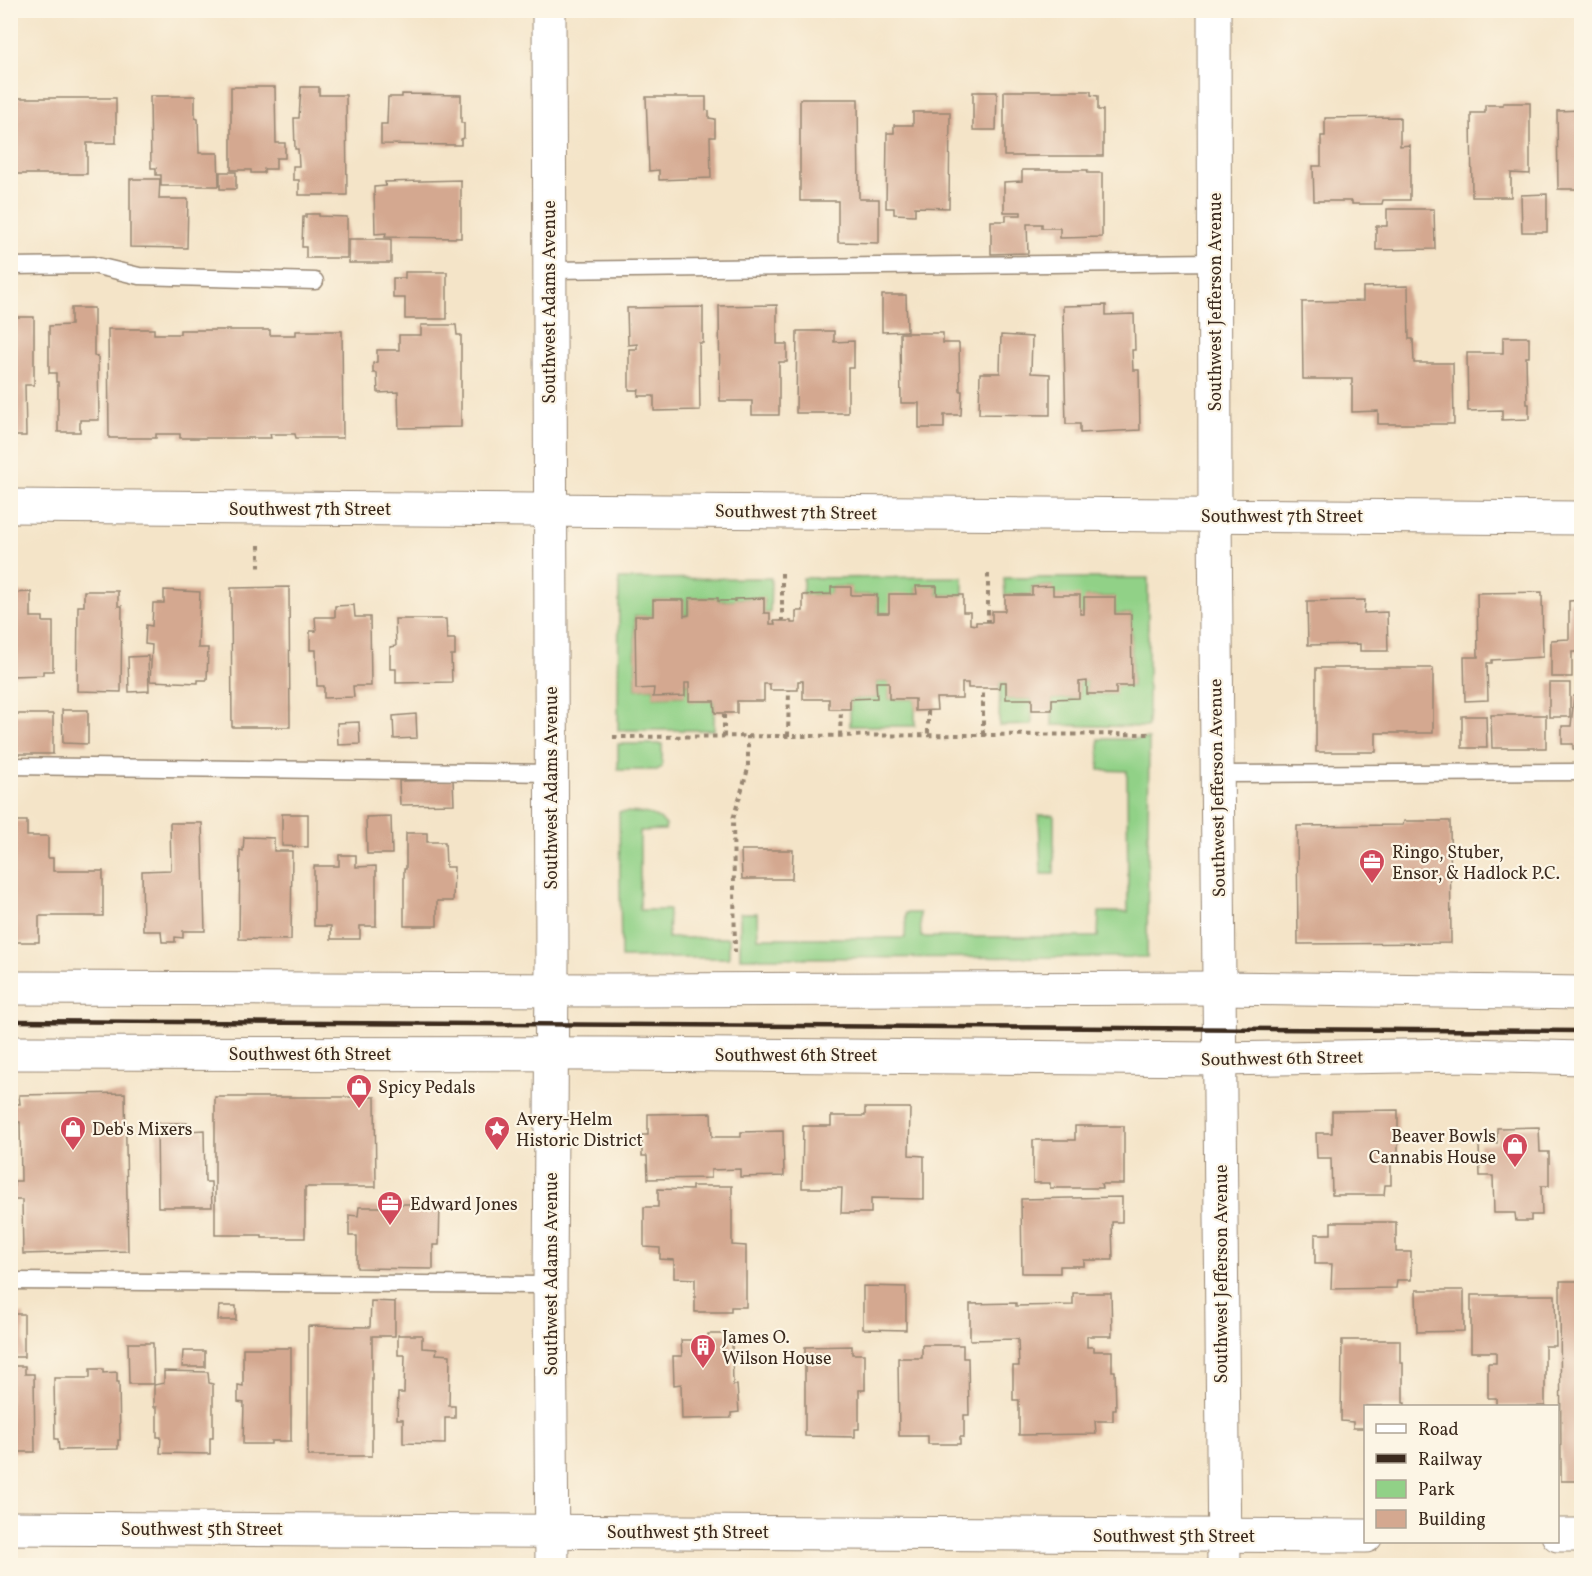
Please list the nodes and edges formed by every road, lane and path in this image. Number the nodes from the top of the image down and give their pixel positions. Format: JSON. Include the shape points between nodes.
{"nodes":[{"id":1,"x":549,"y":10,"type":"edge"},
{"id":2,"x":1214,"y":10,"type":"edge"},
{"id":3,"x":1214,"y":262,"type":"junction"},
{"id":4,"x":10,"y":266,"type":"edge"},
{"id":5,"x":550,"y":270,"type":"junction"},
{"id":6,"x":315,"y":281,"type":"dead end"},
{"id":7,"x":10,"y":506,"type":"edge"},
{"id":8,"x":551,"y":510,"type":"junction"},
{"id":9,"x":1215,"y":516,"type":"junction"},
{"id":10,"x":1581,"y":518,"type":"edge"},
{"id":11,"x":782,"y":573,"type":"dead end"},
{"id":12,"x":988,"y":574,"type":"dead end"},
{"id":13,"x":782,"y":621,"type":"dead end"},
{"id":14,"x":988,"y":622,"type":"dead end"},
{"id":15,"x":983,"y":688,"type":"dead end"},
{"id":16,"x":789,"y":690,"type":"dead end"},
{"id":17,"x":841,"y":710,"type":"dead end"},
{"id":18,"x":928,"y":711,"type":"dead end"},
{"id":19,"x":724,"y":713,"type":"dead end"},
{"id":20,"x":1153,"y":734,"type":"dead end"},
{"id":21,"x":928,"y":735,"type":"junction"},
{"id":22,"x":983,"y":735,"type":"junction"},
{"id":23,"x":748,"y":736,"type":"junction"},
{"id":24,"x":788,"y":736,"type":"junction"},
{"id":25,"x":840,"y":736,"type":"junction"},
{"id":26,"x":613,"y":737,"type":"dead end"},
{"id":27,"x":724,"y":737,"type":"junction"},
{"id":28,"x":10,"y":766,"type":"edge"},
{"id":29,"x":1581,"y":772,"type":"edge"},
{"id":30,"x":551,"y":773,"type":"junction"},
{"id":31,"x":1217,"y":774,"type":"junction"},
{"id":32,"x":735,"y":962,"type":"dead end"},
{"id":33,"x":10,"y":988,"type":"edge"},
{"id":34,"x":1219,"y":988,"type":"junction"},
{"id":35,"x":551,"y":989,"type":"junction"},
{"id":36,"x":1581,"y":993,"type":"edge"},
{"id":37,"x":10,"y":1053,"type":"edge"},
{"id":38,"x":551,"y":1054,"type":"junction"},
{"id":39,"x":1581,"y":1058,"type":"edge"},
{"id":40,"x":1220,"y":1059,"type":"junction"},
{"id":41,"x":10,"y":1281,"type":"edge"},
{"id":42,"x":550,"y":1285,"type":"junction"},
{"id":43,"x":10,"y":1528,"type":"edge"},
{"id":44,"x":552,"y":1531,"type":"junction"},
{"id":45,"x":1559,"y":1535,"type":"edge"},
{"id":46,"x":1581,"y":1535,"type":"edge"},
{"id":47,"x":1364,"y":1536,"type":"edge"},
{"id":48,"x":1224,"y":1551,"type":"edge"},
{"id":49,"x":552,"y":1566,"type":"edge"}],
"edges":[{"from":1,"to":5,"type":"street","name":"Southwest Adams Avenue"},
{"from":2,"to":3,"type":"street","name":"Southwest Jefferson Avenue"},
{"from":3,"to":5,"type":"lane"},
{"from":3,"to":9,"type":"street","name":"Southwest Jefferson Avenue"},
{"from":4,"to":6,"type":"lane","via":[[93,265],[139,276]]},
{"from":5,"to":8,"type":"street","name":"Southwest Adams Avenue"},
{"from":7,"to":8,"type":"street","name":"Southwest 7th Street"},
{"from":8,"to":9,"type":"street","name":"Southwest 7th Street"},
{"from":8,"to":30,"type":"street","name":"Southwest Adams Avenue"},
{"from":9,"to":10,"type":"street","name":"Southwest 7th Street"},
{"from":9,"to":31,"type":"street","name":"Southwest Jefferson Avenue"},
{"from":11,"to":13,"type":"path"},
{"from":12,"to":14,"type":"path"},
{"from":15,"to":22,"type":"path"},
{"from":16,"to":24,"type":"path"},
{"from":17,"to":25,"type":"path"},
{"from":18,"to":21,"type":"path"},
{"from":19,"to":27,"type":"path"},
{"from":20,"to":22,"type":"path"},
{"from":21,"to":22,"type":"path"},
{"from":21,"to":25,"type":"path"},
{"from":23,"to":24,"type":"path"},
{"from":23,"to":27,"type":"path"},
{"from":23,"to":32,"type":"path","via":[[748,769],[733,819]]},
{"from":24,"to":25,"type":"path"},
{"from":26,"to":27,"type":"path"},
{"from":28,"to":30,"type":"lane"},
{"from":29,"to":31,"type":"lane"},
{"from":30,"to":35,"type":"street","name":"Southwest Adams Avenue"},
{"from":31,"to":34,"type":"street","name":"Southwest Jefferson Avenue"},
{"from":33,"to":35,"type":"street"},
{"from":34,"to":35,"type":"street"},
{"from":34,"to":36,"type":"street"},
{"from":34,"to":40,"type":"street","name":"Southwest Jefferson Avenue"},
{"from":35,"to":38,"type":"street","name":"Southwest Adams Avenue"},
{"from":37,"to":38,"type":"street","name":"Southwest 6th Street"},
{"from":38,"to":40,"type":"street","name":"Southwest 6th Street"},
{"from":38,"to":42,"type":"street","name":"Southwest Adams Avenue"},
{"from":39,"to":40,"type":"street","name":"Southwest 6th Street"},
{"from":40,"to":48,"type":"street","name":"Southwest Jefferson Avenue"},
{"from":41,"to":42,"type":"lane"},
{"from":42,"to":44,"type":"street","name":"Southwest Adams Avenue"},
{"from":43,"to":44,"type":"street","name":"Southwest 5th Street"},
{"from":44,"to":48,"type":"street","name":"Southwest 5th Street"},
{"from":44,"to":49,"type":"street","name":"Southwest Adams Avenue"},
{"from":45,"to":46,"type":"street"},
{"from":47,"to":48,"type":"street","name":"Southwest 5th Street"}]}
